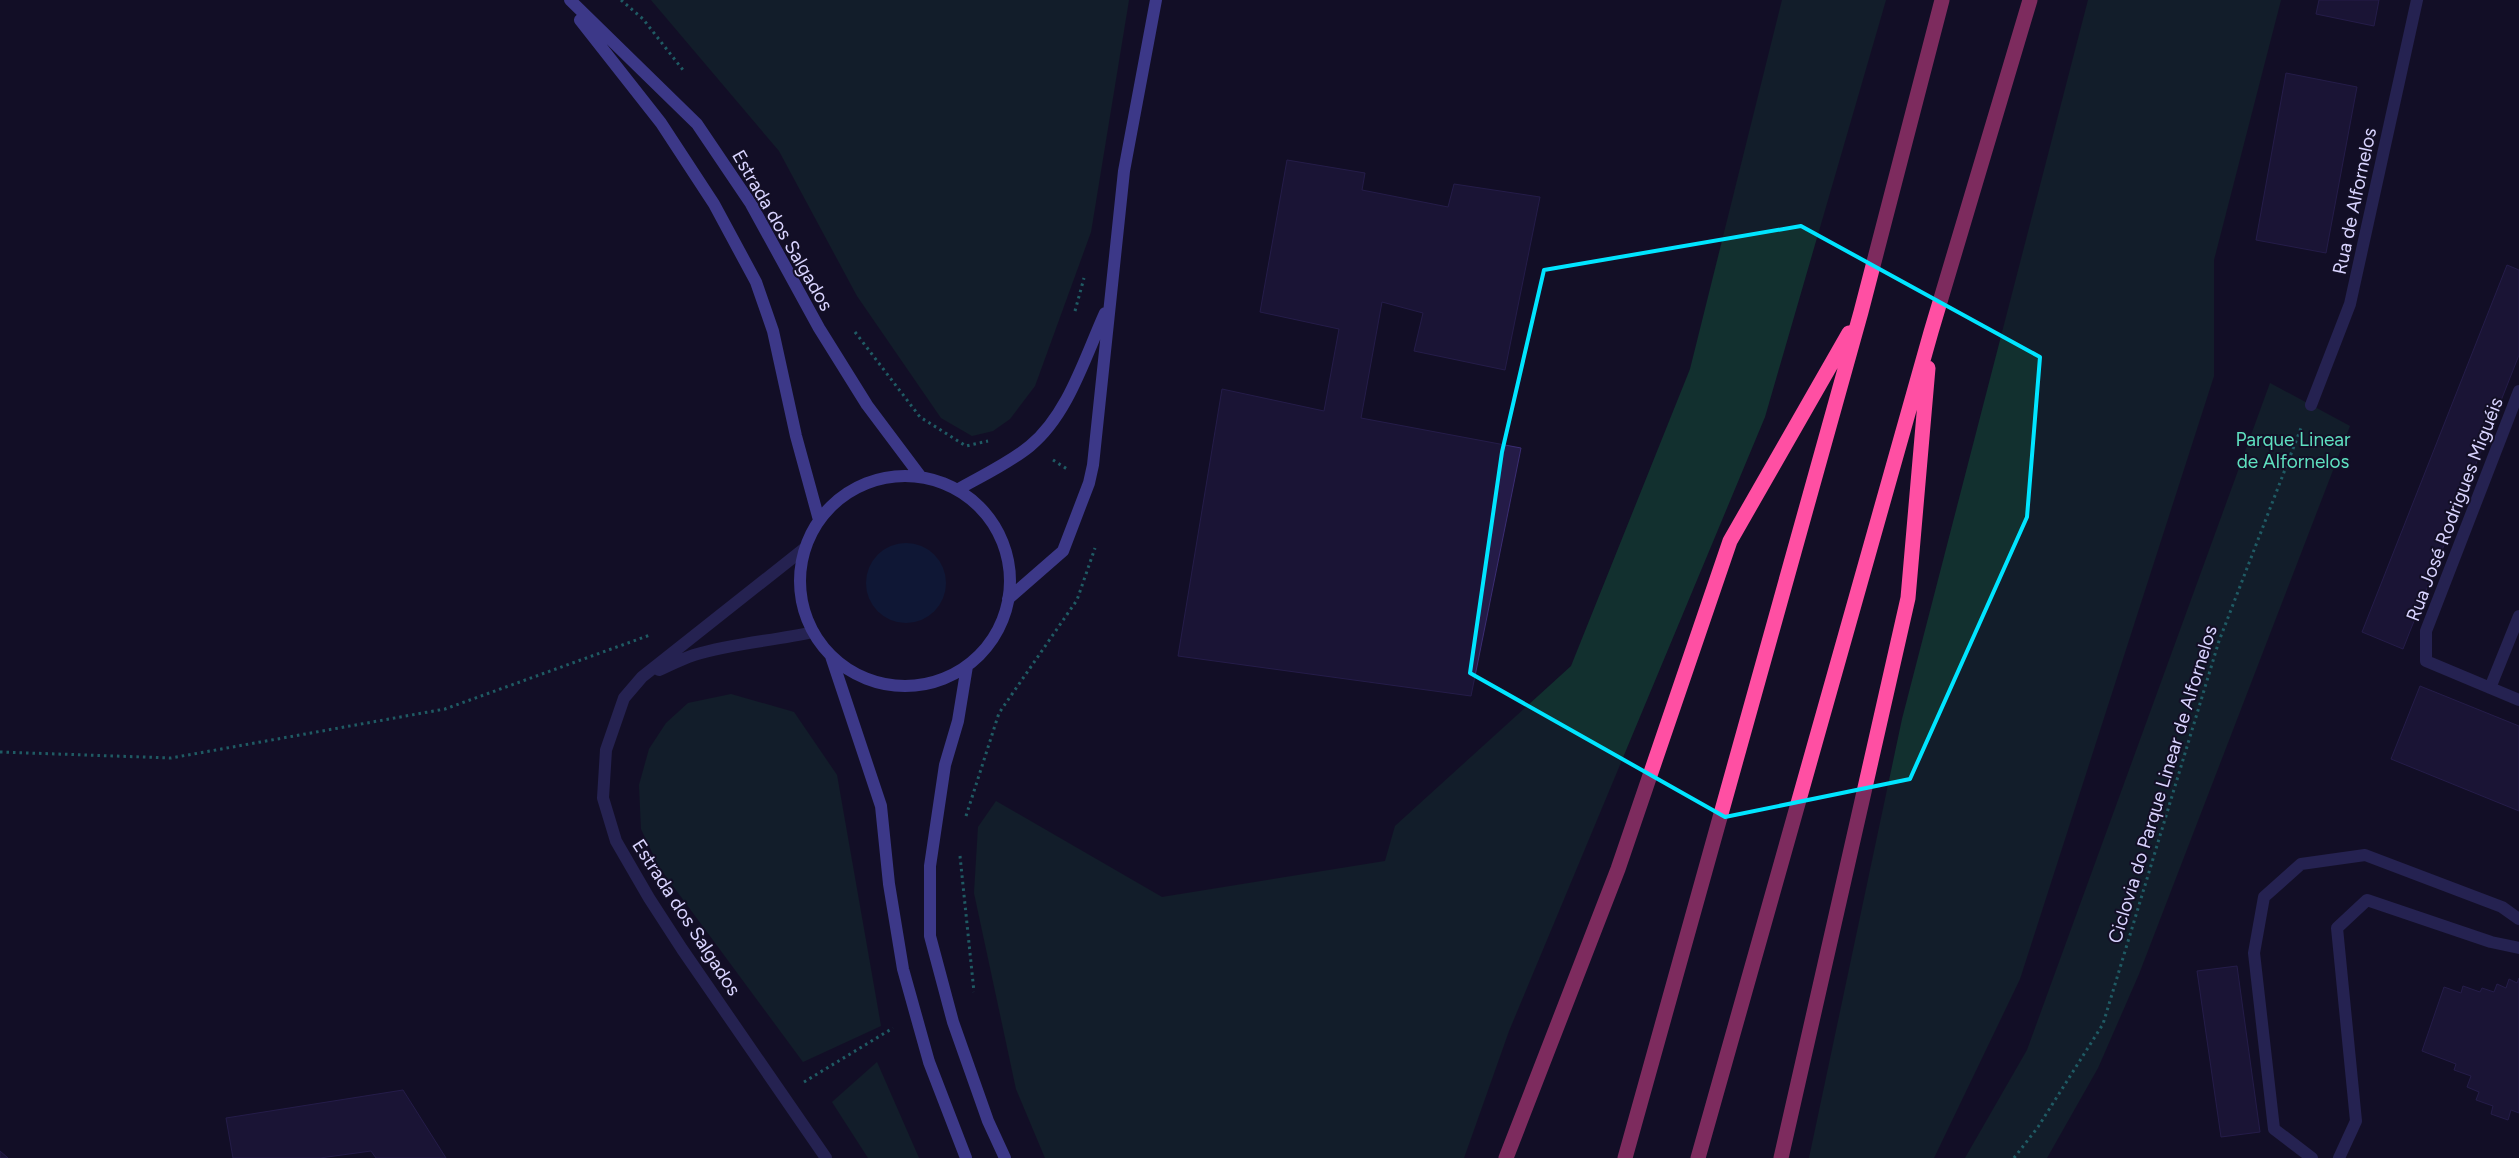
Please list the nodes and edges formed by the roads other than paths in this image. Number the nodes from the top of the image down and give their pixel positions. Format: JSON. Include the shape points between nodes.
{"nodes":[{"id":1,"x":565,"y":0,"type":"edge"},
{"id":2,"x":570,"y":0,"type":"edge"},
{"id":3,"x":1156,"y":0,"type":"edge"},
{"id":4,"x":1942,"y":0,"type":"edge"},
{"id":5,"x":2030,"y":0,"type":"edge"},
{"id":6,"x":2417,"y":0,"type":"edge"},
{"id":7,"x":1109,"y":304,"type":"junction"},
{"id":8,"x":1861,"y":312,"type":"junction"},
{"id":9,"x":1931,"y":332,"type":"junction"},
{"id":10,"x":2519,"y":391,"type":"edge"},
{"id":11,"x":2311,"y":404,"type":"road end"},
{"id":12,"x":921,"y":477,"type":"junction"},
{"id":13,"x":957,"y":490,"type":"junction"},
{"id":14,"x":819,"y":520,"type":"junction"},
{"id":15,"x":805,"y":548,"type":"junction"},
{"id":16,"x":1008,"y":599,"type":"junction"},
{"id":17,"x":2519,"y":616,"type":"edge"},
{"id":18,"x":813,"y":632,"type":"junction"},
{"id":19,"x":831,"y":656,"type":"junction"},
{"id":20,"x":967,"y":666,"type":"junction"},
{"id":21,"x":642,"y":677,"type":"junction"},
{"id":22,"x":2490,"y":688,"type":"junction"},
{"id":23,"x":2519,"y":700,"type":"edge"},
{"id":24,"x":2519,"y":918,"type":"edge"},
{"id":25,"x":2519,"y":948,"type":"edge"},
{"id":26,"x":826,"y":1158,"type":"edge"},
{"id":27,"x":966,"y":1158,"type":"edge"},
{"id":28,"x":1005,"y":1158,"type":"edge"},
{"id":29,"x":1506,"y":1158,"type":"edge"},
{"id":30,"x":1624,"y":1158,"type":"edge"},
{"id":31,"x":1698,"y":1158,"type":"edge"},
{"id":32,"x":1781,"y":1158,"type":"edge"},
{"id":33,"x":2312,"y":1158,"type":"edge"},
{"id":34,"x":2338,"y":1158,"type":"edge"}],
"edges":[{"from":1,"to":14,"type":"main road","via":[[661,123],[714,204],[756,282],[773,331]]},
{"from":2,"to":12,"type":"main road","name":"Estrada dos Salgados","via":[[697,124],[751,204],[819,328],[867,405]]},
{"from":3,"to":7,"type":"main road","via":[[1124,171]]},
{"from":4,"to":8,"type":"highway"},
{"from":5,"to":9,"type":"highway"},
{"from":6,"to":11,"type":"street","name":"Rua de Alfornelos","via":[[2350,304]]},
{"from":7,"to":13,"type":"main road","via":[[1067,397],[1047,429],[1018,456]]},
{"from":7,"to":16,"type":"main road","via":[[1089,483],[1063,551]]},
{"from":8,"to":29,"type":"highway","via":[[1730,541],[1618,869]]},
{"from":8,"to":30,"type":"highway"},
{"from":9,"to":31,"type":"highway"},
{"from":9,"to":32,"type":"highway","via":[[1908,598]]},
{"from":10,"to":22,"type":"street","name":"Rua José Rodrigues Miguéis","via":[[2426,632],[2426,661]]},
{"from":12,"to":13,"type":"main road"},
{"from":12,"to":14,"type":"main road","via":[[892,477],[864,484],[839,499]]},
{"from":13,"to":16,"type":"main road","via":[[982,510],[1000,536],[1009,566]]},
{"from":14,"to":15,"type":"main road"},
{"from":15,"to":18,"type":"main road","via":[[800,576],[802,606]]},
{"from":15,"to":21,"type":"street","name":"Estrada dos Salgados"},
{"from":16,"to":20,"type":"main road","via":[[1001,624],[987,648]]},
{"from":17,"to":22,"type":"street"},
{"from":18,"to":19,"type":"main road"},
{"from":18,"to":21,"type":"street","via":[[694,655]]},
{"from":19,"to":20,"type":"main road","via":[[855,674],[883,684],[912,686],[941,680]]},
{"from":19,"to":27,"type":"main road","via":[[881,806],[889,884],[903,969],[929,1062]]},
{"from":20,"to":28,"type":"main road","via":[[958,721],[945,765],[930,866],[930,936],[953,1022],[988,1121]]},
{"from":21,"to":26,"type":"street","name":"Estrada dos Salgados","via":[[624,698],[606,750],[603,798],[616,841],[682,949]]},
{"from":22,"to":23,"type":"street","name":"Rua José Rodrigues Miguéis"},
{"from":24,"to":33,"type":"street","via":[[2502,907],[2365,855],[2301,864],[2264,897],[2254,953],[2274,1129]]},
{"from":25,"to":34,"type":"street","via":[[2491,942],[2367,900],[2337,928],[2356,1121]]}]}
